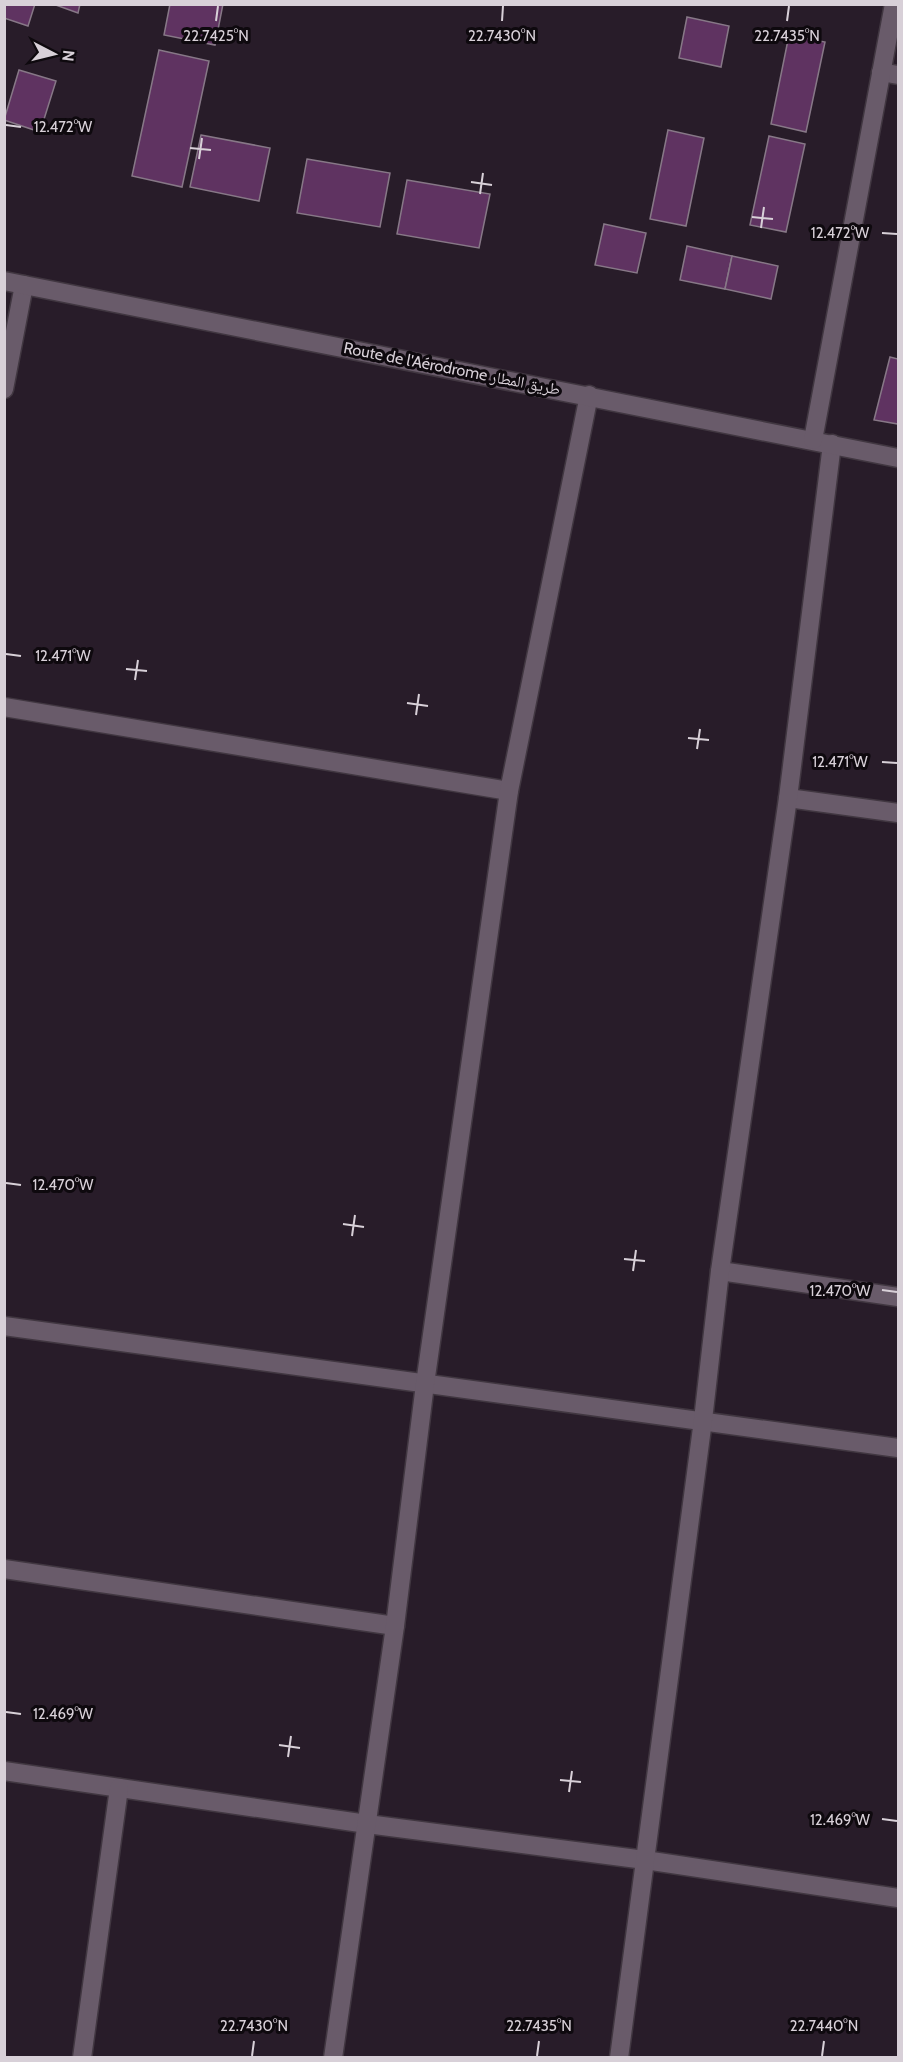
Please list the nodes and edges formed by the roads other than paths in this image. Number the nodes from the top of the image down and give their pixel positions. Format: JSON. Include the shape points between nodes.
{"nodes":[{"id":1,"x":894,"y":4,"type":"edge"},
{"id":2,"x":890,"y":73,"type":"edge"},
{"id":3,"x":4,"y":281,"type":"edge"},
{"id":4,"x":24,"y":285,"type":"junction"},
{"id":5,"x":4,"y":389,"type":"edge"},
{"id":6,"x":589,"y":395,"type":"junction"},
{"id":7,"x":813,"y":440,"type":"junction"},
{"id":8,"x":832,"y":444,"type":"junction"},
{"id":9,"x":898,"y":458,"type":"edge"},
{"id":10,"x":4,"y":707,"type":"edge"},
{"id":11,"x":509,"y":791,"type":"junction"},
{"id":12,"x":788,"y":798,"type":"junction"},
{"id":13,"x":898,"y":813,"type":"edge"},
{"id":14,"x":720,"y":1271,"type":"junction"},
{"id":15,"x":898,"y":1297,"type":"edge"},
{"id":16,"x":4,"y":1326,"type":"edge"},
{"id":17,"x":425,"y":1384,"type":"junction"},
{"id":18,"x":703,"y":1420,"type":"junction"},
{"id":19,"x":898,"y":1448,"type":"edge"},
{"id":20,"x":4,"y":1569,"type":"edge"},
{"id":21,"x":395,"y":1626,"type":"junction"},
{"id":22,"x":4,"y":1771,"type":"edge"},
{"id":23,"x":119,"y":1788,"type":"junction"},
{"id":24,"x":367,"y":1824,"type":"junction"},
{"id":25,"x":645,"y":1860,"type":"junction"},
{"id":26,"x":898,"y":1898,"type":"edge"},
{"id":27,"x":82,"y":2058,"type":"edge"},
{"id":28,"x":333,"y":2058,"type":"edge"},
{"id":29,"x":619,"y":2058,"type":"edge"}],
"edges":[{"from":1,"to":2,"type":"street"},
{"from":2,"to":7,"type":"street"},
{"from":3,"to":4,"type":"street","name":"Route de l'Aérodrome طريق المطار"},
{"from":4,"to":5,"type":"street"},
{"from":4,"to":6,"type":"street","name":"Route de l'Aérodrome طريق المطار"},
{"from":6,"to":7,"type":"street","name":"Route de l'Aérodrome طريق المطار"},
{"from":6,"to":11,"type":"street"},
{"from":7,"to":8,"type":"street","name":"Route de l'Aérodrome طريق المطار"},
{"from":8,"to":9,"type":"street","name":"Route de l'Aérodrome طريق المطار"},
{"from":8,"to":12,"type":"street"},
{"from":10,"to":11,"type":"street"},
{"from":11,"to":17,"type":"street"},
{"from":12,"to":13,"type":"street"},
{"from":12,"to":14,"type":"street"},
{"from":14,"to":15,"type":"street"},
{"from":14,"to":18,"type":"street"},
{"from":16,"to":17,"type":"street"},
{"from":17,"to":18,"type":"street"},
{"from":17,"to":21,"type":"street"},
{"from":18,"to":19,"type":"street"},
{"from":18,"to":25,"type":"street"},
{"from":20,"to":21,"type":"street"},
{"from":21,"to":24,"type":"street"},
{"from":22,"to":23,"type":"street"},
{"from":23,"to":24,"type":"street"},
{"from":23,"to":27,"type":"street"},
{"from":24,"to":25,"type":"street"},
{"from":24,"to":28,"type":"street"},
{"from":25,"to":26,"type":"street"},
{"from":25,"to":29,"type":"street"}]}
